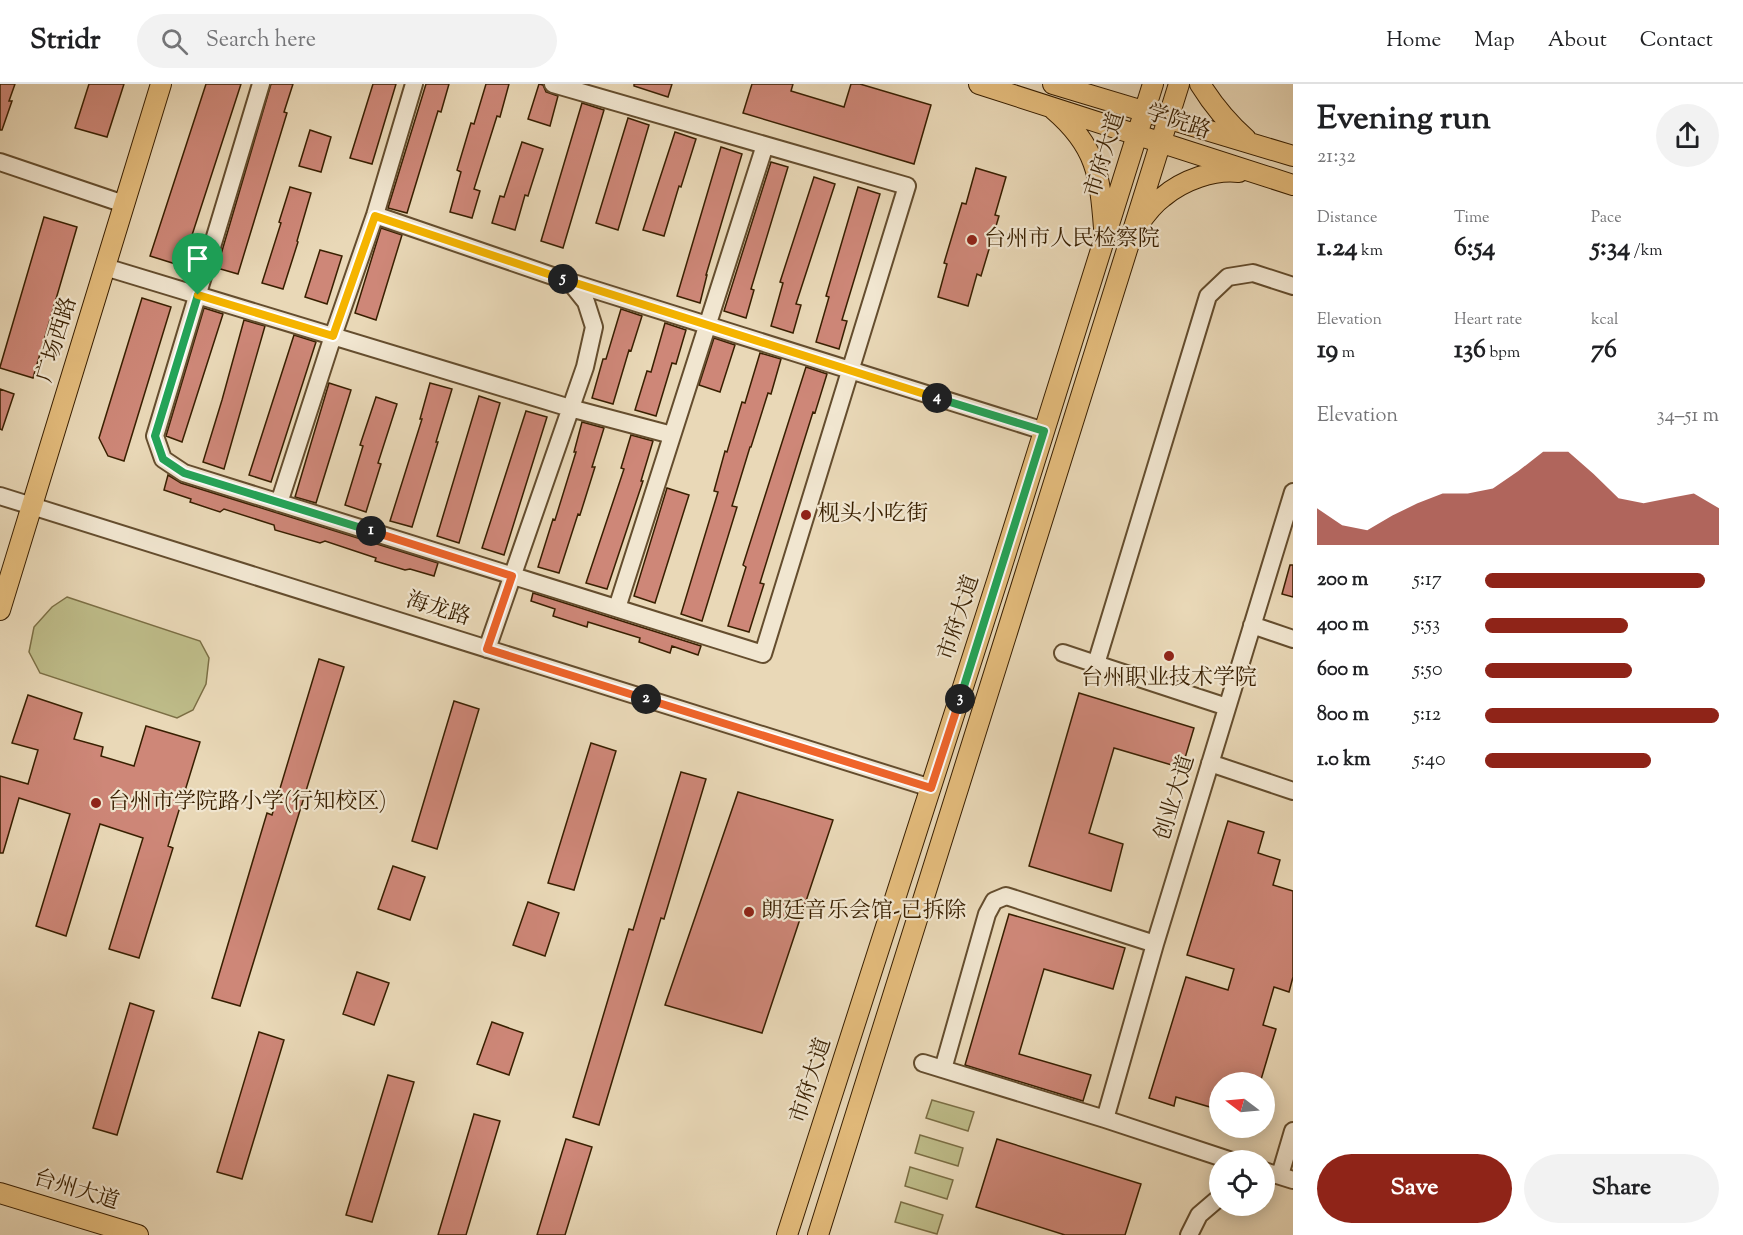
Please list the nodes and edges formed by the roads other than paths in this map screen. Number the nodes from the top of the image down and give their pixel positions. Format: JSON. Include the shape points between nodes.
{"nodes":[{"id":1,"x":161,"y":84,"type":"edge"},
{"id":2,"x":261,"y":84,"type":"edge"},
{"id":3,"x":414,"y":84,"type":"edge"},
{"id":4,"x":553,"y":84,"type":"edge"},
{"id":5,"x":979,"y":84,"type":"edge"},
{"id":6,"x":1085,"y":84,"type":"edge"},
{"id":7,"x":1153,"y":84,"type":"edge"},
{"id":8,"x":1179,"y":84,"type":"edge"},
{"id":9,"x":1200,"y":84,"type":"edge"},
{"id":10,"x":1059,"y":86,"type":"edge"},
{"id":11,"x":1048,"y":105,"type":"junction"},
{"id":12,"x":1145,"y":111,"type":"junction"},
{"id":13,"x":1168,"y":118,"type":"junction"},
{"id":14,"x":1137,"y":135,"type":"junction"},
{"id":15,"x":1160,"y":142,"type":"junction"},
{"id":16,"x":1250,"y":143,"type":"junction"},
{"id":17,"x":765,"y":145,"type":"junction"},
{"id":18,"x":1293,"y":156,"type":"edge"},
{"id":19,"x":0,"y":162,"type":"edge"},
{"id":20,"x":1259,"y":174,"type":"junction"},
{"id":21,"x":1293,"y":185,"type":"edge"},
{"id":22,"x":124,"y":204,"type":"junction"},
{"id":23,"x":375,"y":216,"type":"junction"},
{"id":24,"x":1132,"y":232,"type":"junction"},
{"id":25,"x":1105,"y":239,"type":"junction"},
{"id":26,"x":105,"y":267,"type":"junction"},
{"id":27,"x":570,"y":282,"type":"junction"},
{"id":28,"x":1293,"y":286,"type":"edge"},
{"id":29,"x":198,"y":295,"type":"junction"},
{"id":30,"x":707,"y":325,"type":"junction"},
{"id":31,"x":333,"y":336,"type":"junction"},
{"id":32,"x":851,"y":370,"type":"junction"},
{"id":33,"x":570,"y":408,"type":"junction"},
{"id":34,"x":1044,"y":431,"type":"junction"},
{"id":35,"x":672,"y":435,"type":"junction"},
{"id":36,"x":1293,"y":492,"type":"edge"},
{"id":37,"x":0,"y":496,"type":"edge"},
{"id":38,"x":279,"y":503,"type":"junction"},
{"id":39,"x":32,"y":506,"type":"junction"},
{"id":40,"x":512,"y":576,"type":"junction"},
{"id":41,"x":617,"y":608,"type":"junction"},
{"id":42,"x":0,"y":610,"type":"edge"},
{"id":43,"x":1252,"y":626,"type":"junction"},
{"id":44,"x":1293,"y":639,"type":"edge"},
{"id":45,"x":487,"y":649,"type":"junction"},
{"id":46,"x":1063,"y":653,"type":"dead end"},
{"id":47,"x":1096,"y":664,"type":"junction"},
{"id":48,"x":1227,"y":707,"type":"junction"},
{"id":49,"x":1210,"y":763,"type":"junction"},
{"id":50,"x":931,"y":788,"type":"junction"},
{"id":51,"x":1293,"y":791,"type":"edge"},
{"id":52,"x":1155,"y":944,"type":"junction"},
{"id":53,"x":923,"y":1063,"type":"dead end"},
{"id":54,"x":943,"y":1069,"type":"junction"},
{"id":55,"x":1106,"y":1119,"type":"junction"},
{"id":56,"x":1293,"y":1131,"type":"edge"},
{"id":57,"x":1209,"y":1153,"type":"edge"},
{"id":58,"x":809,"y":1167,"type":"junction"},
{"id":59,"x":1279,"y":1176,"type":"edge"},
{"id":60,"x":0,"y":1193,"type":"edge"},
{"id":61,"x":1209,"y":1206,"type":"edge"},
{"id":62,"x":138,"y":1235,"type":"edge"},
{"id":63,"x":776,"y":1235,"type":"edge"},
{"id":64,"x":787,"y":1235,"type":"edge"},
{"id":65,"x":818,"y":1235,"type":"edge"},
{"id":66,"x":1188,"y":1235,"type":"edge"}],
"edges":[{"from":1,"to":22,"type":"main road","name":"广场西路"},
{"from":2,"to":29,"type":"street"},
{"from":3,"to":23,"type":"street"},
{"from":4,"to":17,"type":"street"},
{"from":5,"to":11,"type":"main road","name":"学院路"},
{"from":6,"to":10,"type":"main road"},
{"from":7,"to":12,"type":"main road","name":"市府大道"},
{"from":8,"to":13,"type":"main road"},
{"from":9,"to":16,"type":"main road","via":[[1214,106]]},
{"from":10,"to":12,"type":"main road","name":"学院路"},
{"from":11,"to":14,"type":"main road","name":"学院路"},
{"from":11,"to":25,"type":"main road","via":[[1081,137],[1093,157]]},
{"from":12,"to":13,"type":"main road","name":"学院路"},
{"from":12,"to":14,"type":"main road","name":"市府大道"},
{"from":13,"to":15,"type":"main road"},
{"from":13,"to":16,"type":"main road","name":"学院路"},
{"from":14,"to":15,"type":"main road","name":"学院路"},
{"from":14,"to":25,"type":"main road","name":"市府大道"},
{"from":15,"to":20,"type":"main road","name":"学院路"},
{"from":15,"to":24,"type":"main road"},
{"from":16,"to":18,"type":"main road","name":"学院路"},
{"from":17,"to":30,"type":"street"},
{"from":17,"to":32,"type":"street","via":[[907,186]]},
{"from":19,"to":22,"type":"street"},
{"from":20,"to":21,"type":"main road","name":"学院路"},
{"from":20,"to":24,"type":"main road","via":[[1231,171],[1186,182],[1163,197]]},
{"from":22,"to":26,"type":"main road","name":"广场西路"},
{"from":23,"to":27,"type":"street"},
{"from":23,"to":31,"type":"street"},
{"from":24,"to":65,"type":"main road"},
{"from":25,"to":34,"type":"main road","name":"市府大道"},
{"from":26,"to":29,"type":"street"},
{"from":26,"to":39,"type":"main road","name":"广场西路"},
{"from":27,"to":30,"type":"street"},
{"from":27,"to":33,"type":"street","via":[[586,302],[594,327]]},
{"from":28,"to":47,"type":"street","via":[[1253,273],[1228,277],[1208,296]]},
{"from":29,"to":31,"type":"street"},
{"from":29,"to":38,"type":"street","via":[[155,436],[163,459],[184,473]]},
{"from":30,"to":32,"type":"street"},
{"from":30,"to":35,"type":"street"},
{"from":31,"to":33,"type":"street"},
{"from":31,"to":38,"type":"street"},
{"from":32,"to":34,"type":"street"},
{"from":32,"to":41,"type":"street","via":[[763,654]]},
{"from":33,"to":35,"type":"street"},
{"from":33,"to":40,"type":"street"},
{"from":34,"to":50,"type":"main road","name":"市府大道"},
{"from":35,"to":41,"type":"street"},
{"from":36,"to":43,"type":"street","name":"创业大道"},
{"from":37,"to":39,"type":"street","name":"海龙路"},
{"from":38,"to":40,"type":"street"},
{"from":39,"to":42,"type":"main road","name":"广场西路"},
{"from":39,"to":45,"type":"street","name":"海龙路"},
{"from":40,"to":41,"type":"street"},
{"from":40,"to":45,"type":"street"},
{"from":43,"to":44,"type":"street"},
{"from":43,"to":48,"type":"street","name":"创业大道"},
{"from":45,"to":50,"type":"street","name":"海龙路"},
{"from":46,"to":47,"type":"street"},
{"from":47,"to":48,"type":"street"},
{"from":48,"to":49,"type":"street","name":"创业大道"},
{"from":49,"to":51,"type":"street"},
{"from":49,"to":52,"type":"street","name":"创业大道"},
{"from":50,"to":58,"type":"main road","name":"市府大道"},
{"from":52,"to":54,"type":"street","via":[[1006,896],[994,901]]},
{"from":52,"to":55,"type":"street","name":"创业大道"},
{"from":53,"to":54,"type":"street"},
{"from":54,"to":55,"type":"street"},
{"from":55,"to":57,"type":"street"},
{"from":56,"to":59,"type":"street"},
{"from":58,"to":63,"type":"main road","via":[[791,1197]]},
{"from":58,"to":64,"type":"main road","name":"市府大道"},
{"from":60,"to":62,"type":"main road","name":"台州大道"},
{"from":61,"to":66,"type":"street"}]}
